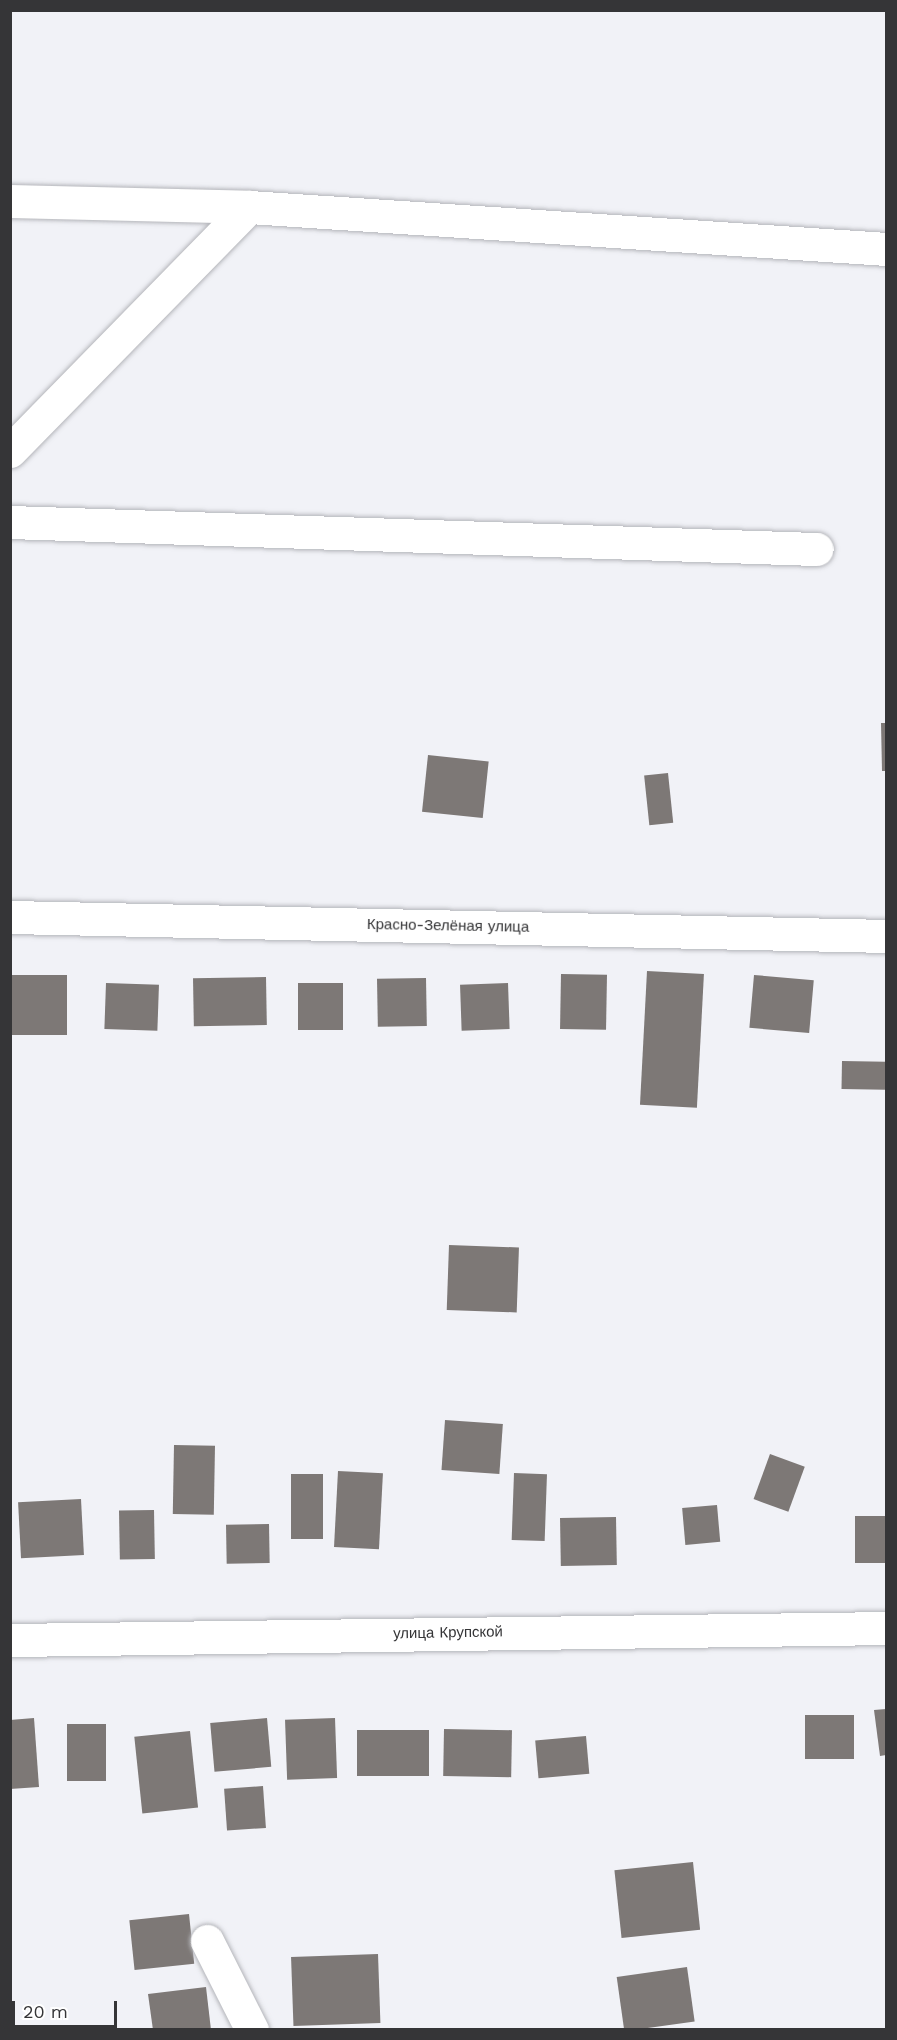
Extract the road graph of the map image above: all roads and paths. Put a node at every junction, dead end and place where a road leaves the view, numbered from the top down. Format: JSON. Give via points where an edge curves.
{"nodes":[{"id":1,"x":10,"y":201,"type":"edge"},
{"id":2,"x":249,"y":207,"type":"junction"},
{"id":3,"x":886,"y":249,"type":"edge"},
{"id":4,"x":10,"y":451,"type":"edge"},
{"id":5,"x":10,"y":522,"type":"edge"},
{"id":6,"x":817,"y":549,"type":"dead end"},
{"id":7,"x":10,"y":917,"type":"edge"},
{"id":8,"x":886,"y":936,"type":"edge"},
{"id":9,"x":886,"y":1628,"type":"edge"},
{"id":10,"x":10,"y":1640,"type":"edge"},
{"id":11,"x":207,"y":1941,"type":"dead end"},
{"id":12,"x":252,"y":2030,"type":"edge"}],
"edges":[{"from":1,"to":2,"type":"street"},
{"from":2,"to":3,"type":"street"},
{"from":2,"to":4,"type":"street"},
{"from":5,"to":6,"type":"street"},
{"from":7,"to":8,"type":"street","name":"Красно-Зелёная улица"},
{"from":9,"to":10,"type":"street","name":"улица Крупской"},
{"from":11,"to":12,"type":"street"}]}
